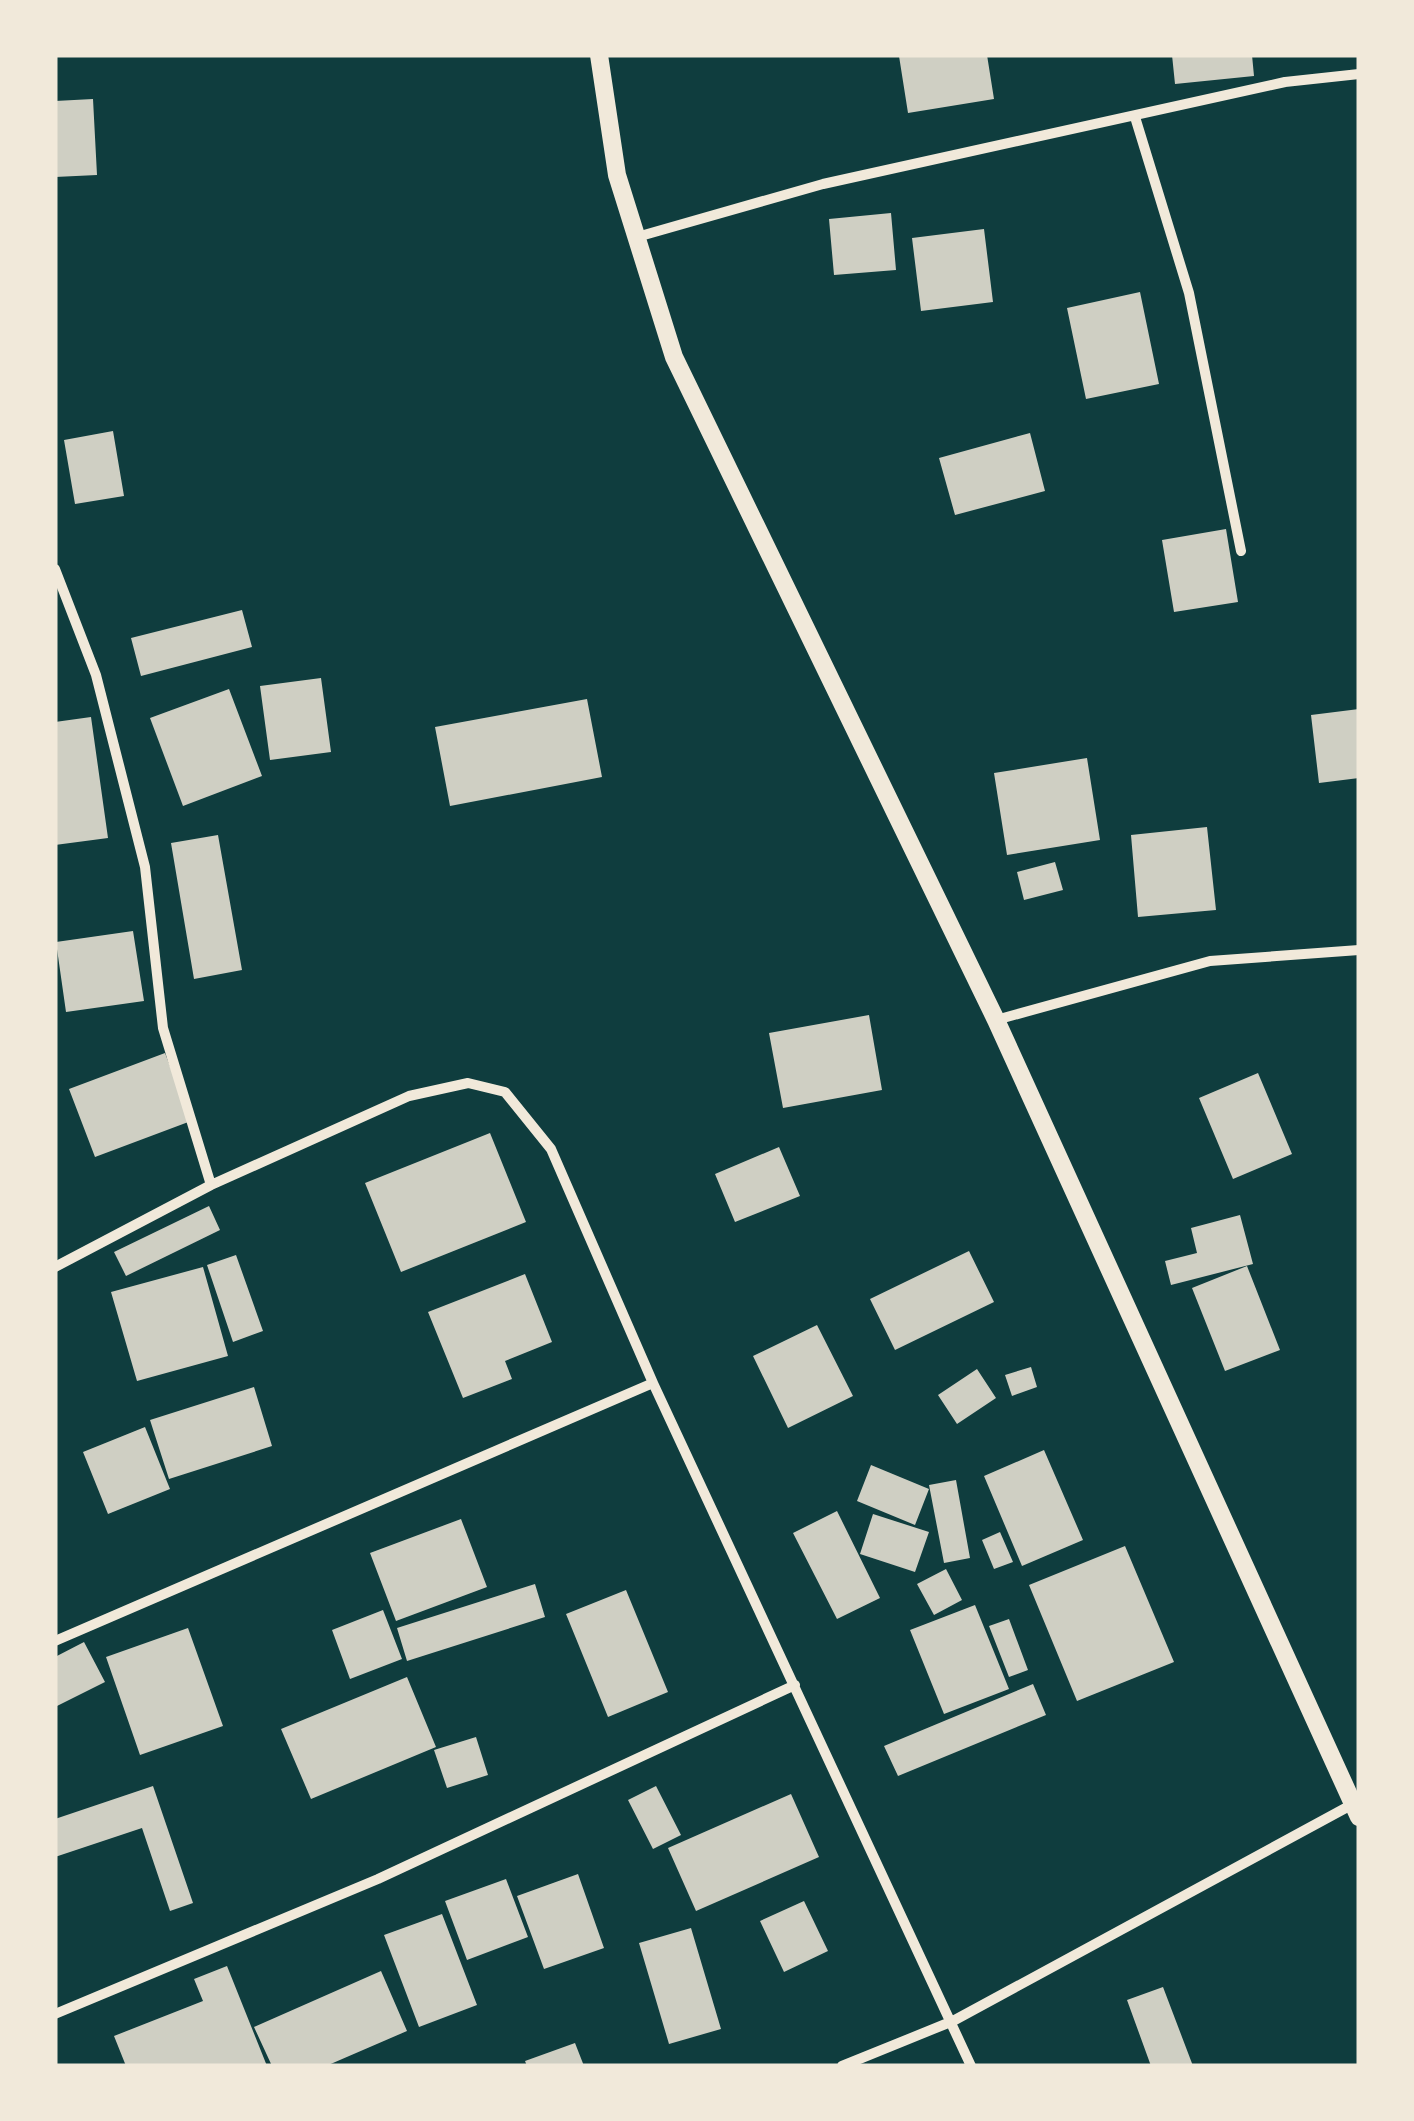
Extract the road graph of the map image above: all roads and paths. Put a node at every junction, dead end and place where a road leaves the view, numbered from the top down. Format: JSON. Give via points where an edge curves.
{"nodes":[{"id":1,"x":599,"y":55,"type":"edge"},
{"id":2,"x":1359,"y":74,"type":"edge"},
{"id":3,"x":1135,"y":117,"type":"junction"},
{"id":4,"x":637,"y":237,"type":"junction"},
{"id":5,"x":1242,"y":551,"type":"dead end"},
{"id":6,"x":55,"y":570,"type":"edge"},
{"id":7,"x":1359,"y":950,"type":"edge"},
{"id":8,"x":996,"y":1020,"type":"junction"},
{"id":9,"x":210,"y":1185,"type":"junction"},
{"id":10,"x":55,"y":1267,"type":"edge"},
{"id":11,"x":654,"y":1384,"type":"junction"},
{"id":12,"x":55,"y":1641,"type":"edge"},
{"id":13,"x":795,"y":1686,"type":"junction"},
{"id":14,"x":1356,"y":1811,"type":"edge"},
{"id":15,"x":55,"y":2014,"type":"edge"},
{"id":16,"x":952,"y":2021,"type":"junction"},
{"id":17,"x":842,"y":2066,"type":"edge"},
{"id":18,"x":971,"y":2066,"type":"edge"}],
"edges":[{"from":1,"to":4,"type":"street","via":[[617,176]]},
{"from":2,"to":3,"type":"street","via":[[1285,82]]},
{"from":3,"to":4,"type":"street","via":[[823,184]]},
{"from":3,"to":5,"type":"street","via":[[1189,294]]},
{"from":4,"to":8,"type":"street","via":[[674,357]]},
{"from":6,"to":9,"type":"street","via":[[96,675],[146,867],[163,1028]]},
{"from":7,"to":8,"type":"street","via":[[1210,961]]},
{"from":8,"to":14,"type":"street"},
{"from":9,"to":10,"type":"street"},
{"from":9,"to":11,"type":"street","via":[[409,1096],[468,1083],[504,1092],[551,1149]]},
{"from":11,"to":12,"type":"street"},
{"from":11,"to":13,"type":"street"},
{"from":13,"to":15,"type":"street","via":[[378,1879]]},
{"from":13,"to":16,"type":"street"},
{"from":14,"to":16,"type":"street"},
{"from":16,"to":17,"type":"street"},
{"from":16,"to":18,"type":"street"}]}
